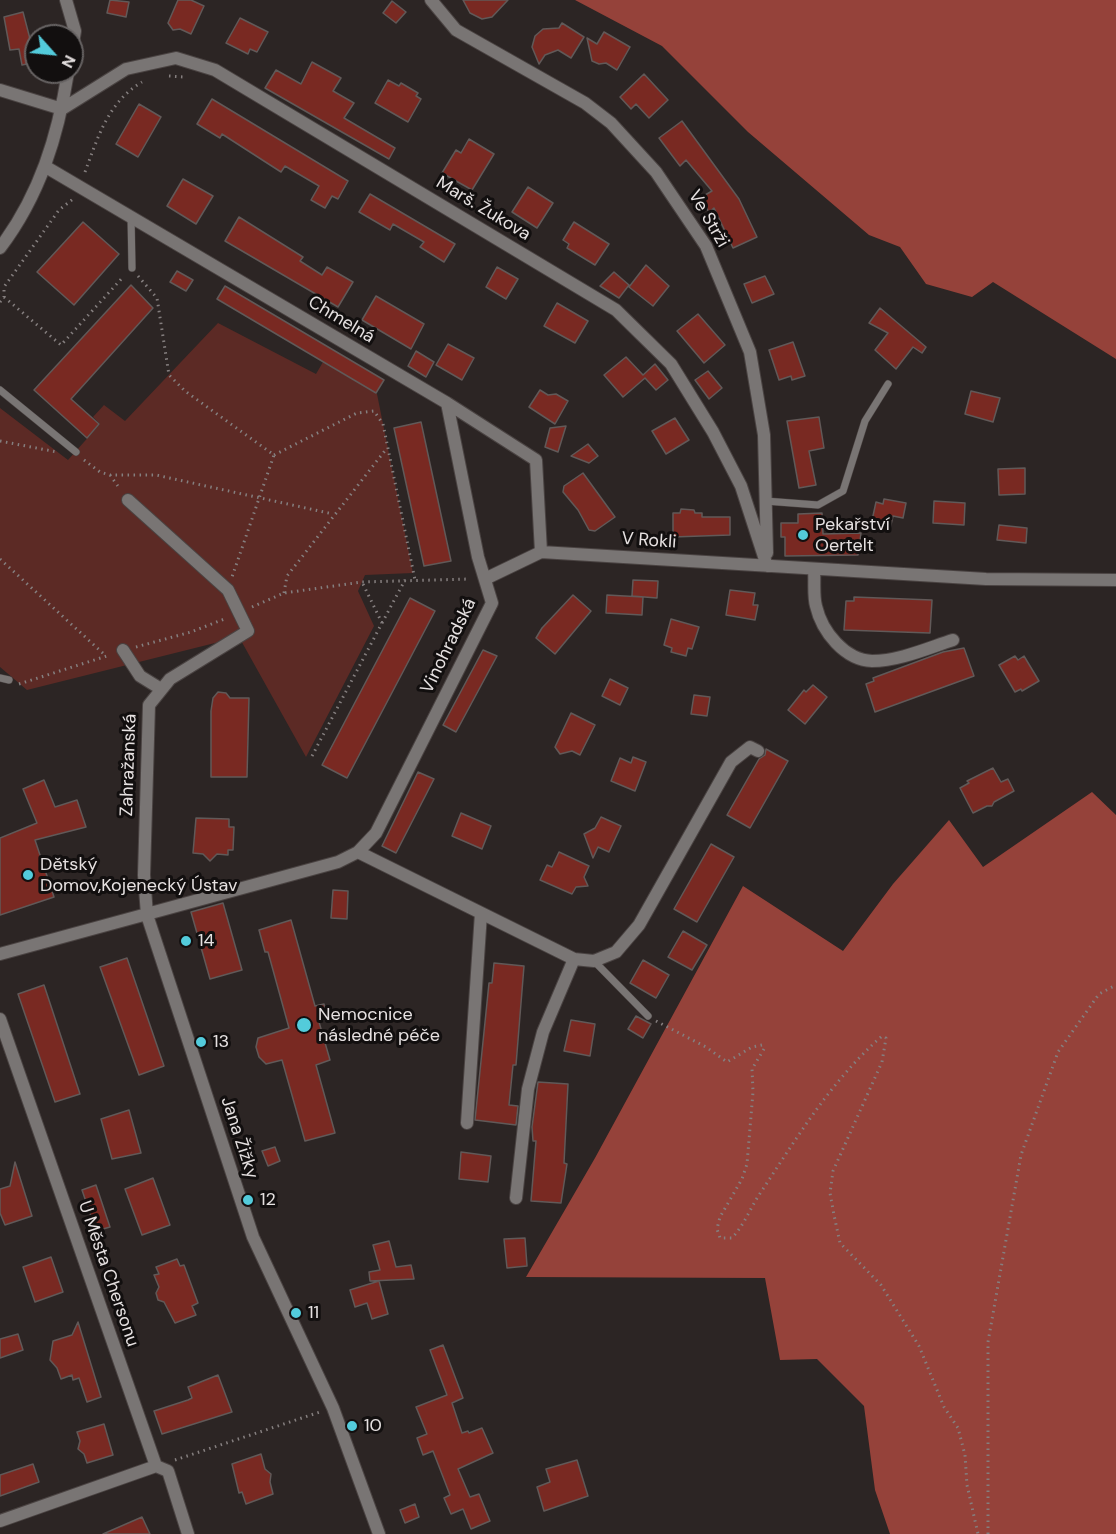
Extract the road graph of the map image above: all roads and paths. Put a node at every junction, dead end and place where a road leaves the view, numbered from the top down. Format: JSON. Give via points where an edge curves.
{"nodes":[{"id":1,"x":66,"y":0,"type":"edge"},
{"id":2,"x":431,"y":0,"type":"edge"},
{"id":3,"x":73,"y":24,"type":"edge"},
{"id":4,"x":167,"y":76,"type":"dead end"},
{"id":5,"x":184,"y":77,"type":"dead end"},
{"id":6,"x":151,"y":80,"type":"dead end"},
{"id":7,"x":66,"y":84,"type":"edge"},
{"id":8,"x":0,"y":90,"type":"edge"},
{"id":9,"x":62,"y":109,"type":"junction"},
{"id":10,"x":46,"y":167,"type":"junction"},
{"id":11,"x":81,"y":182,"type":"dead end"},
{"id":12,"x":76,"y":196,"type":"dead end"},
{"id":13,"x":131,"y":216,"type":"junction"},
{"id":14,"x":0,"y":248,"type":"edge"},
{"id":15,"x":132,"y":268,"type":"junction"},
{"id":16,"x":4,"y":297,"type":"junction"},
{"id":17,"x":0,"y":302,"type":"edge"},
{"id":18,"x":888,"y":384,"type":"dead end"},
{"id":19,"x":0,"y":390,"type":"edge"},
{"id":20,"x":447,"y":404,"type":"junction"},
{"id":21,"x":0,"y":441,"type":"edge"},
{"id":22,"x":387,"y":448,"type":"junction"},
{"id":23,"x":58,"y":452,"type":"dead end"},
{"id":24,"x":76,"y":452,"type":"joint"},
{"id":25,"x":274,"y":455,"type":"junction"},
{"id":26,"x":260,"y":498,"type":"junction"},
{"id":27,"x":128,"y":500,"type":"dead end"},
{"id":28,"x":765,"y":501,"type":"junction"},
{"id":29,"x":333,"y":514,"type":"junction"},
{"id":30,"x":541,"y":552,"type":"junction"},
{"id":31,"x":0,"y":559,"type":"edge"},
{"id":32,"x":767,"y":566,"type":"junction"},
{"id":33,"x":814,"y":569,"type":"junction"},
{"id":34,"x":487,"y":578,"type":"junction"},
{"id":35,"x":405,"y":580,"type":"junction"},
{"id":36,"x":415,"y":580,"type":"junction"},
{"id":37,"x":1116,"y":580,"type":"edge"},
{"id":38,"x":362,"y":582,"type":"junction"},
{"id":39,"x":228,"y":590,"type":"junction"},
{"id":40,"x":284,"y":593,"type":"junction"},
{"id":41,"x":241,"y":613,"type":"junction"},
{"id":42,"x":382,"y":623,"type":"junction"},
{"id":43,"x":953,"y":640,"type":"dead end"},
{"id":44,"x":123,"y":650,"type":"dead end"},
{"id":45,"x":106,"y":656,"type":"dead end"},
{"id":46,"x":0,"y":678,"type":"edge"},
{"id":47,"x":9,"y":680,"type":"dead end"},
{"id":48,"x":161,"y":688,"type":"junction"},
{"id":49,"x":758,"y":751,"type":"dead end"},
{"id":50,"x":312,"y":756,"type":"dead end"},
{"id":51,"x":358,"y":852,"type":"junction"},
{"id":52,"x":481,"y":913,"type":"junction"},
{"id":53,"x":147,"y":915,"type":"junction"},
{"id":54,"x":0,"y":954,"type":"edge"},
{"id":55,"x":574,"y":959,"type":"junction"},
{"id":56,"x":594,"y":961,"type":"junction"},
{"id":57,"x":1116,"y":985,"type":"edge"},
{"id":58,"x":648,"y":1016,"type":"joint"},
{"id":59,"x":0,"y":1019,"type":"edge"},
{"id":60,"x":467,"y":1124,"type":"dead end"},
{"id":61,"x":516,"y":1198,"type":"dead end"},
{"id":62,"x":333,"y":1408,"type":"junction"},
{"id":63,"x":156,"y":1466,"type":"junction"},
{"id":64,"x":0,"y":1521,"type":"edge"},
{"id":65,"x":188,"y":1534,"type":"edge"},
{"id":66,"x":379,"y":1534,"type":"edge"},
{"id":67,"x":978,"y":1534,"type":"edge"},
{"id":68,"x":988,"y":1534,"type":"edge"}],
"edges":[{"from":1,"to":3,"type":"street"},
{"from":2,"to":28,"type":"street","name":"Ve Strži","via":[[456,30],[585,103],[611,123],[656,171],[684,210],[706,246],[750,352],[764,435]]},
{"from":4,"to":5,"type":"path"},
{"from":6,"to":11,"type":"path","via":[[124,92],[101,128]]},
{"from":7,"to":9,"type":"street"},
{"from":8,"to":9,"type":"street"},
{"from":9,"to":10,"type":"street"},
{"from":9,"to":32,"type":"street","name":"Marš. Žukova","via":[[126,69],[176,58],[215,70],[616,310],[671,364],[713,432],[741,486]]},
{"from":10,"to":13,"type":"street","name":"Chmelná"},
{"from":10,"to":14,"type":"street"},
{"from":12,"to":16,"type":"path","via":[[59,210],[3,287]]},
{"from":13,"to":15,"type":"lane"},
{"from":13,"to":20,"type":"street","name":"Chmelná"},
{"from":15,"to":16,"type":"path","via":[[61,345]]},
{"from":15,"to":25,"type":"path","via":[[157,298],[169,375],[185,391]]},
{"from":16,"to":17,"type":"path"},
{"from":18,"to":28,"type":"lane","via":[[866,421],[843,491],[818,505]]},
{"from":19,"to":24,"type":"lane"},
{"from":20,"to":30,"type":"street","name":"Chmelná","via":[[536,460]]},
{"from":20,"to":34,"type":"street","name":"Vinohradská","via":[[478,557]]},
{"from":21,"to":23,"type":"path"},
{"from":22,"to":25,"type":"path","via":[[382,424],[374,411],[357,413]]},
{"from":22,"to":29,"type":"path"},
{"from":22,"to":36,"type":"path"},
{"from":24,"to":26,"type":"path","via":[[91,466],[110,475],[156,476]]},
{"from":25,"to":26,"type":"path"},
{"from":26,"to":29,"type":"path"},
{"from":26,"to":39,"type":"path"},
{"from":27,"to":39,"type":"street"},
{"from":28,"to":32,"type":"street","name":"Ve Strži"},
{"from":29,"to":40,"type":"path","via":[[287,576]]},
{"from":30,"to":32,"type":"street","name":"V Rokli"},
{"from":30,"to":34,"type":"street","name":"V Rokli"},
{"from":31,"to":45,"type":"path"},
{"from":32,"to":33,"type":"street","name":"V Rokli"},
{"from":33,"to":37,"type":"street","name":"V Rokli","via":[[986,579]]},
{"from":33,"to":43,"type":"street","via":[[816,606],[830,635],[848,654],[872,661],[895,658]]},
{"from":34,"to":36,"type":"path"},
{"from":34,"to":51,"type":"street","name":"Vinohradská","via":[[492,603],[376,833]]},
{"from":35,"to":36,"type":"path"},
{"from":35,"to":38,"type":"path"},
{"from":35,"to":42,"type":"path"},
{"from":38,"to":40,"type":"path"},
{"from":38,"to":42,"type":"path"},
{"from":39,"to":41,"type":"street"},
{"from":40,"to":41,"type":"path"},
{"from":41,"to":48,"type":"street","name":"Zahražanská","via":[[248,631]]},
{"from":42,"to":50,"type":"path"},
{"from":44,"to":48,"type":"street","via":[[140,676]]},
{"from":46,"to":47,"type":"lane"},
{"from":48,"to":53,"type":"street","name":"Zahražanská","via":[[149,705],[144,874]]},
{"from":49,"to":56,"type":"street","via":[[750,747],[731,762],[639,925],[616,952]]},
{"from":51,"to":52,"type":"street"},
{"from":51,"to":53,"type":"street","name":"Vinohradská","via":[[339,862]]},
{"from":52,"to":55,"type":"street"},
{"from":52,"to":60,"type":"street"},
{"from":53,"to":54,"type":"street","name":"Vinohradská"},
{"from":53,"to":62,"type":"street","name":"Jana Žižky","via":[[253,1237]]},
{"from":55,"to":56,"type":"street"},
{"from":55,"to":61,"type":"street","via":[[543,1032],[528,1089]]},
{"from":56,"to":58,"type":"lane"},
{"from":57,"to":68,"type":"path","via":[[1099,994],[1058,1052],[1021,1155],[987,1342]]},
{"from":58,"to":67,"type":"path","via":[[727,1062],[752,1047],[762,1045],[764,1049],[752,1069],[747,1164],[720,1217],[720,1238],[732,1238],[744,1224],[816,1106],[847,1068],[882,1036],[886,1038],[882,1062],[833,1171],[830,1193],[834,1215],[840,1243],[881,1285],[919,1346],[944,1407],[958,1428]]},
{"from":59,"to":63,"type":"street","name":"U Města Chersonu"},
{"from":62,"to":63,"type":"path"},
{"from":62,"to":66,"type":"street","name":"Jana Žižky"},
{"from":63,"to":64,"type":"street"},
{"from":63,"to":65,"type":"street","name":"U Města Chersonu","via":[[168,1471]]}]}
